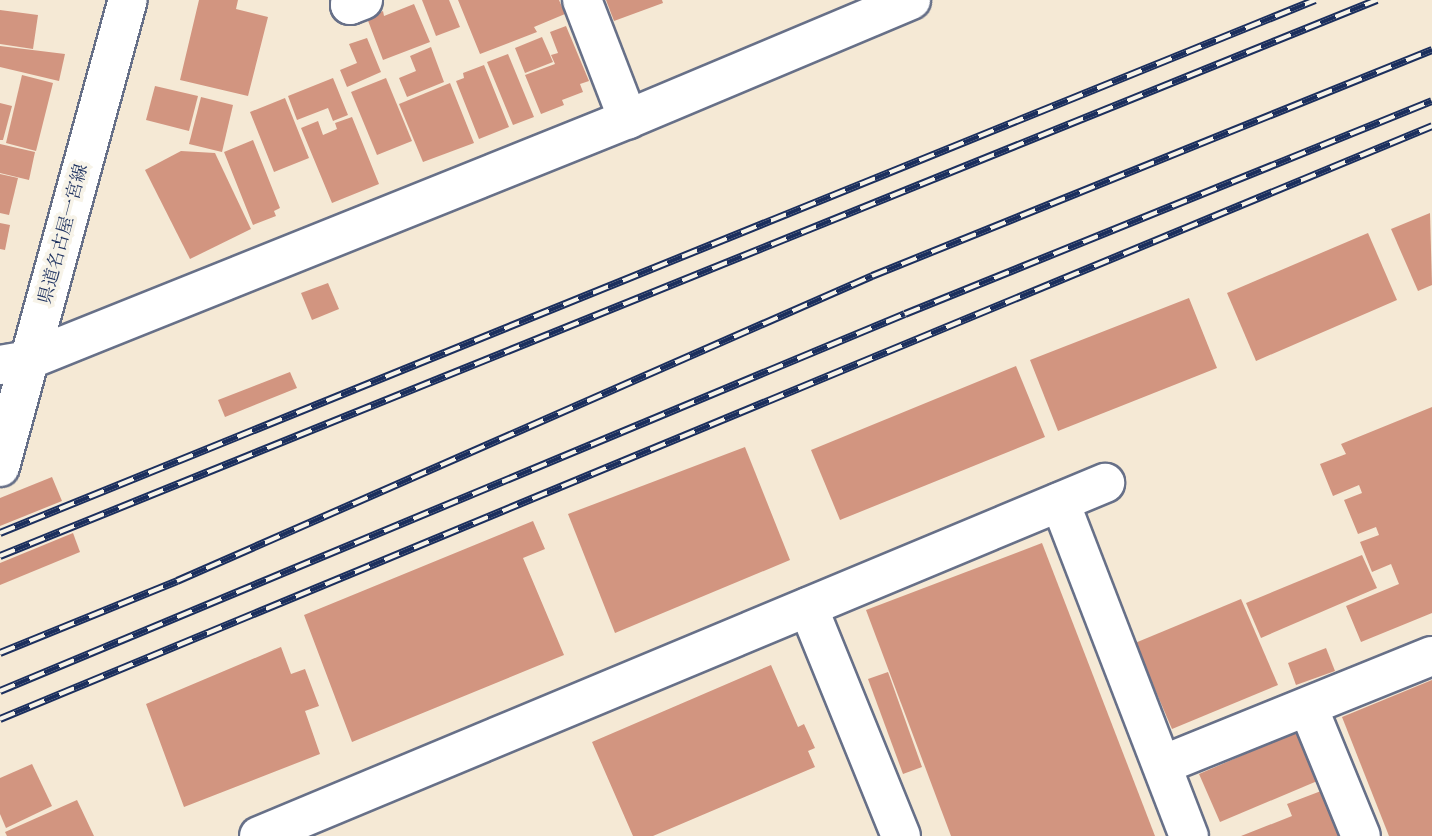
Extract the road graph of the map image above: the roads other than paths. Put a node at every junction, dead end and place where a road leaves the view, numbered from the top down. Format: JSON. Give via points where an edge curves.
{"nodes":[{"id":1,"x":128,"y":0,"type":"edge"},
{"id":2,"x":351,"y":0,"type":"edge"},
{"id":3,"x":363,"y":0,"type":"edge"},
{"id":4,"x":582,"y":0,"type":"edge"},
{"id":5,"x":911,"y":0,"type":"edge"},
{"id":6,"x":628,"y":119,"type":"junction"},
{"id":7,"x":14,"y":362,"type":"edge"},
{"id":8,"x":0,"y":467,"type":"edge"},
{"id":9,"x":1105,"y":482,"type":"dead end"},
{"id":10,"x":1060,"y":502,"type":"junction"},
{"id":11,"x":808,"y":607,"type":"junction"},
{"id":12,"x":1432,"y":656,"type":"edge"},
{"id":13,"x":1308,"y":707,"type":"junction"},
{"id":14,"x":1162,"y":765,"type":"junction"},
{"id":15,"x":259,"y":836,"type":"edge"},
{"id":16,"x":901,"y":836,"type":"edge"},
{"id":17,"x":1189,"y":836,"type":"edge"},
{"id":18,"x":1362,"y":836,"type":"edge"}],
"edges":[{"from":1,"to":7,"type":"street","name":"県道名古屋一宮線"},
{"from":2,"to":3,"type":"street","via":[[350,5]]},
{"from":4,"to":6,"type":"street"},
{"from":5,"to":6,"type":"street"},
{"from":6,"to":7,"type":"street"},
{"from":7,"to":8,"type":"street","name":"県道名古屋一宮線"},
{"from":9,"to":10,"type":"street"},
{"from":10,"to":11,"type":"street"},
{"from":10,"to":14,"type":"street"},
{"from":11,"to":15,"type":"street"},
{"from":11,"to":16,"type":"street"},
{"from":12,"to":13,"type":"street"},
{"from":13,"to":14,"type":"street"},
{"from":13,"to":18,"type":"street"},
{"from":14,"to":17,"type":"street"}]}
